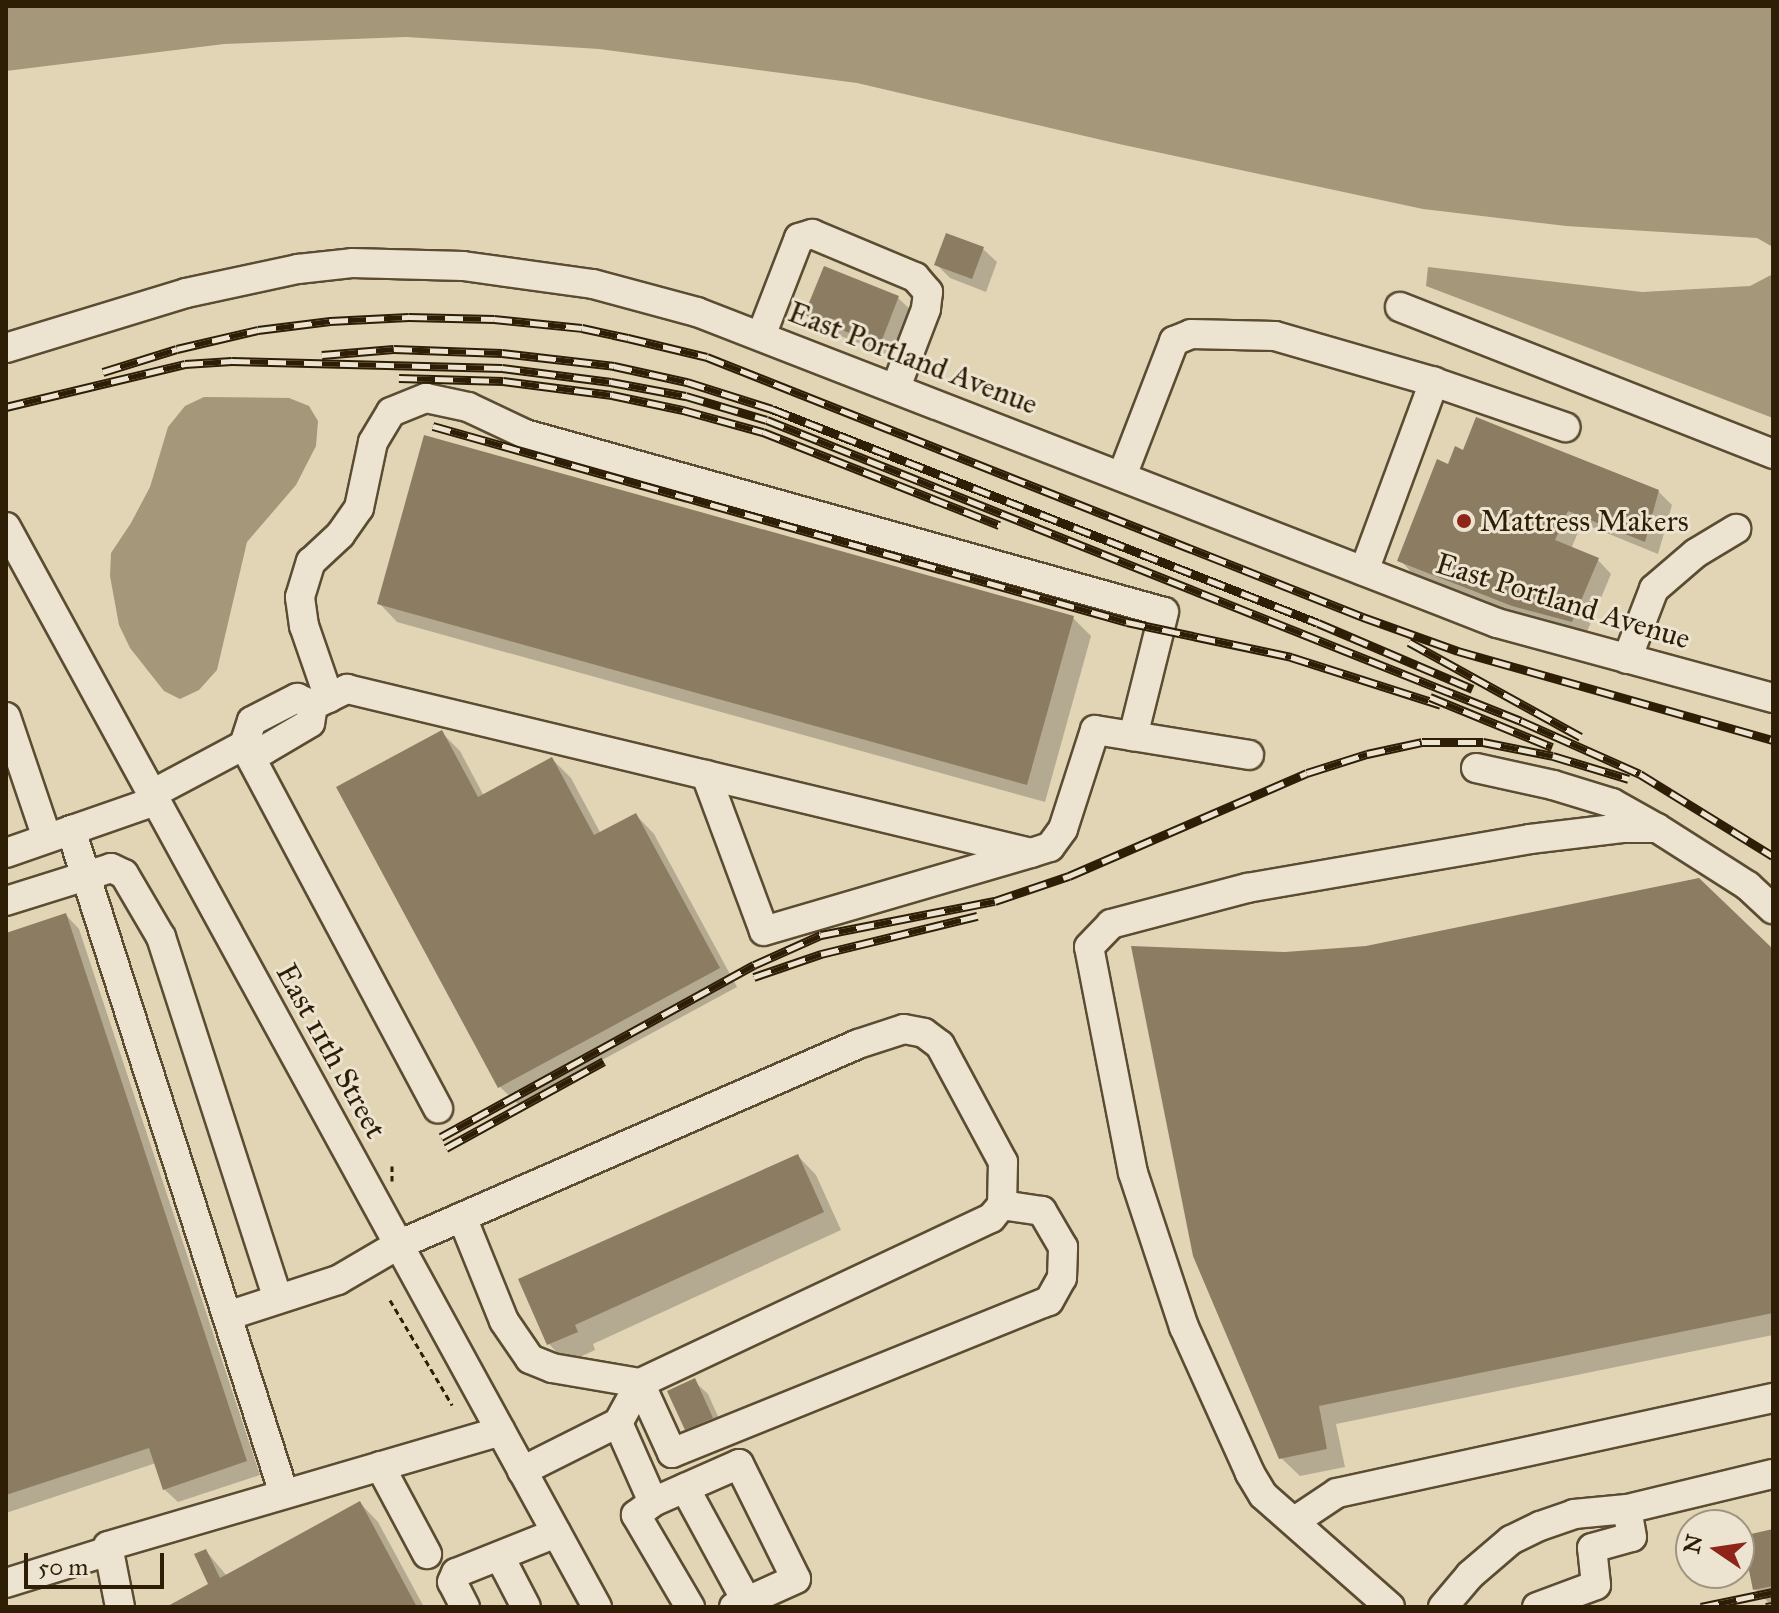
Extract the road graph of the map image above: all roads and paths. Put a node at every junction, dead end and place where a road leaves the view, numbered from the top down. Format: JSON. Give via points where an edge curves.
{"nodes":[{"id":1,"x":1400,"y":307,"type":"dead end"},
{"id":2,"x":761,"y":336,"type":"junction"},
{"id":3,"x":6,"y":348,"type":"edge"},
{"id":4,"x":1434,"y":382,"type":"junction"},
{"id":5,"x":896,"y":387,"type":"junction"},
{"id":6,"x":1565,"y":427,"type":"dead end"},
{"id":7,"x":1773,"y":454,"type":"edge"},
{"id":8,"x":1122,"y":476,"type":"junction"},
{"id":9,"x":6,"y":527,"type":"edge"},
{"id":10,"x":1736,"y":529,"type":"dead end"},
{"id":11,"x":1364,"y":571,"type":"junction"},
{"id":12,"x":1627,"y":659,"type":"junction"},
{"id":13,"x":1773,"y":698,"type":"edge"},
{"id":14,"x":321,"y":702,"type":"junction"},
{"id":15,"x":6,"y":717,"type":"edge"},
{"id":16,"x":1133,"y":736,"type":"junction"},
{"id":17,"x":244,"y":745,"type":"junction"},
{"id":18,"x":1249,"y":755,"type":"dead end"},
{"id":19,"x":1476,"y":768,"type":"dead end"},
{"id":20,"x":706,"y":775,"type":"junction"},
{"id":21,"x":17,"y":785,"type":"edge"},
{"id":22,"x":154,"y":798,"type":"junction"},
{"id":23,"x":1657,"y":828,"type":"junction"},
{"id":24,"x":59,"y":834,"type":"junction"},
{"id":25,"x":6,"y":853,"type":"edge"},
{"id":26,"x":1031,"y":853,"type":"junction"},
{"id":27,"x":86,"y":875,"type":"junction"},
{"id":28,"x":6,"y":901,"type":"edge"},
{"id":29,"x":1773,"y":909,"type":"edge"},
{"id":30,"x":438,"y":1109,"type":"dead end"},
{"id":31,"x":392,"y":1166,"type":"dead end"},
{"id":32,"x":395,"y":1188,"type":"dead end"},
{"id":33,"x":1002,"y":1205,"type":"junction"},
{"id":34,"x":462,"y":1217,"type":"junction"},
{"id":35,"x":398,"y":1245,"type":"junction"},
{"id":36,"x":278,"y":1299,"type":"junction"},
{"id":37,"x":390,"y":1300,"type":"dead end"},
{"id":38,"x":227,"y":1316,"type":"junction"},
{"id":39,"x":640,"y":1383,"type":"junction"},
{"id":40,"x":1773,"y":1398,"type":"edge"},
{"id":41,"x":452,"y":1405,"type":"dead end"},
{"id":42,"x":618,"y":1423,"type":"junction"},
{"id":43,"x":501,"y":1431,"type":"junction"},
{"id":44,"x":380,"y":1466,"type":"junction"},
{"id":45,"x":522,"y":1471,"type":"junction"},
{"id":46,"x":1773,"y":1474,"type":"edge"},
{"id":47,"x":685,"y":1488,"type":"junction"},
{"id":48,"x":284,"y":1494,"type":"junction"},
{"id":49,"x":653,"y":1502,"type":"junction"},
{"id":50,"x":1627,"y":1509,"type":"junction"},
{"id":51,"x":1295,"y":1521,"type":"junction"},
{"id":52,"x":556,"y":1533,"type":"junction"},
{"id":53,"x":109,"y":1551,"type":"junction"},
{"id":54,"x":427,"y":1554,"type":"dead end"},
{"id":55,"x":500,"y":1557,"type":"junction"},
{"id":56,"x":6,"y":1583,"type":"edge"},
{"id":57,"x":740,"y":1604,"type":"edge"},
{"id":58,"x":120,"y":1607,"type":"edge"},
{"id":59,"x":465,"y":1607,"type":"edge"},
{"id":60,"x":526,"y":1607,"type":"edge"},
{"id":61,"x":597,"y":1607,"type":"edge"},
{"id":62,"x":690,"y":1607,"type":"edge"},
{"id":63,"x":1390,"y":1607,"type":"edge"},
{"id":64,"x":1443,"y":1607,"type":"edge"},
{"id":65,"x":1537,"y":1607,"type":"edge"}],
"edges":[{"from":1,"to":7,"type":"street"},
{"from":2,"to":3,"type":"street","name":"East Portland Avenue","via":[[697,312],[593,284],[463,266],[352,263],[186,293]]},
{"from":2,"to":5,"type":"street","name":"East Portland Avenue"},
{"from":2,"to":5,"type":"street","via":[[799,238],[812,234],[915,277],[928,292]]},
{"from":4,"to":6,"type":"street"},
{"from":4,"to":8,"type":"street","via":[[1275,336],[1191,334],[1174,341]]},
{"from":4,"to":11,"type":"street"},
{"from":5,"to":8,"type":"street","name":"East Portland Avenue"},
{"from":8,"to":11,"type":"street","name":"East Portland Avenue"},
{"from":9,"to":22,"type":"street","name":"East 11th Street"},
{"from":10,"to":12,"type":"street","via":[[1654,589]]},
{"from":11,"to":12,"type":"street","name":"East Portland Avenue","via":[[1497,623]]},
{"from":12,"to":13,"type":"street","name":"East Portland Avenue"},
{"from":14,"to":16,"type":"street","via":[[300,597],[311,562],[359,508],[373,442],[391,412],[426,398],[468,407],[525,434],[1164,612]]},
{"from":14,"to":17,"type":"street","via":[[310,723],[264,750]]},
{"from":14,"to":20,"type":"street","via":[[347,689]]},
{"from":15,"to":21,"type":"street"},
{"from":16,"to":18,"type":"street"},
{"from":16,"to":26,"type":"street","via":[[1095,730],[1063,829],[1050,847]]},
{"from":17,"to":22,"type":"street"},
{"from":17,"to":30,"type":"street"},
{"from":19,"to":23,"type":"street","via":[[1612,803]]},
{"from":20,"to":26,"type":"street"},
{"from":20,"to":26,"type":"street","via":[[764,931]]},
{"from":21,"to":24,"type":"street"},
{"from":22,"to":24,"type":"street"},
{"from":22,"to":35,"type":"street","name":"East 11th Street"},
{"from":23,"to":29,"type":"street","via":[[1748,886]]},
{"from":23,"to":51,"type":"street","via":[[1530,839],[1247,888],[1111,924],[1089,947],[1133,1173],[1184,1327],[1250,1473],[1263,1495]]},
{"from":24,"to":25,"type":"street"},
{"from":24,"to":27,"type":"street"},
{"from":27,"to":28,"type":"street"},
{"from":27,"to":36,"type":"street","via":[[111,868],[124,874],[161,937]]},
{"from":27,"to":38,"type":"street"},
{"from":31,"to":32,"type":"path"},
{"from":33,"to":34,"type":"street","via":[[1003,1162],[940,1045],[924,1033],[904,1029],[758,1085]]},
{"from":33,"to":39,"type":"street","via":[[991,1218]]},
{"from":33,"to":39,"type":"street","via":[[1042,1211],[1063,1247],[1062,1278],[1049,1301],[672,1453]]},
{"from":34,"to":35,"type":"street"},
{"from":34,"to":39,"type":"street","via":[[504,1321],[530,1359],[552,1368]]},
{"from":35,"to":36,"type":"street","via":[[338,1280]]},
{"from":35,"to":43,"type":"street","name":"East 11th Street"},
{"from":36,"to":38,"type":"street"},
{"from":37,"to":41,"type":"path"},
{"from":38,"to":48,"type":"street"},
{"from":39,"to":42,"type":"street"},
{"from":40,"to":51,"type":"street","via":[[1337,1493]]},
{"from":42,"to":45,"type":"street"},
{"from":42,"to":49,"type":"street"},
{"from":43,"to":44,"type":"street"},
{"from":43,"to":45,"type":"street","name":"East 11th Street"},
{"from":44,"to":48,"type":"street"},
{"from":44,"to":54,"type":"street"},
{"from":45,"to":52,"type":"street","name":"East 11th Street"},
{"from":46,"to":50,"type":"street"},
{"from":47,"to":49,"type":"street"},
{"from":47,"to":57,"type":"street"},
{"from":47,"to":57,"type":"street","via":[[739,1464],[796,1579]]},
{"from":48,"to":53,"type":"street","via":[[108,1546]]},
{"from":49,"to":62,"type":"street","via":[[636,1515]]},
{"from":50,"to":64,"type":"street","via":[[1574,1514],[1511,1540]]},
{"from":50,"to":65,"type":"street","via":[[1632,1537],[1592,1548],[1596,1585]]},
{"from":51,"to":63,"type":"street"},
{"from":52,"to":55,"type":"street"},
{"from":52,"to":61,"type":"street","name":"East 11th Street"},
{"from":53,"to":56,"type":"street"},
{"from":53,"to":58,"type":"street"},
{"from":55,"to":59,"type":"street","via":[[456,1573],[452,1582]]},
{"from":55,"to":60,"type":"street"}]}
